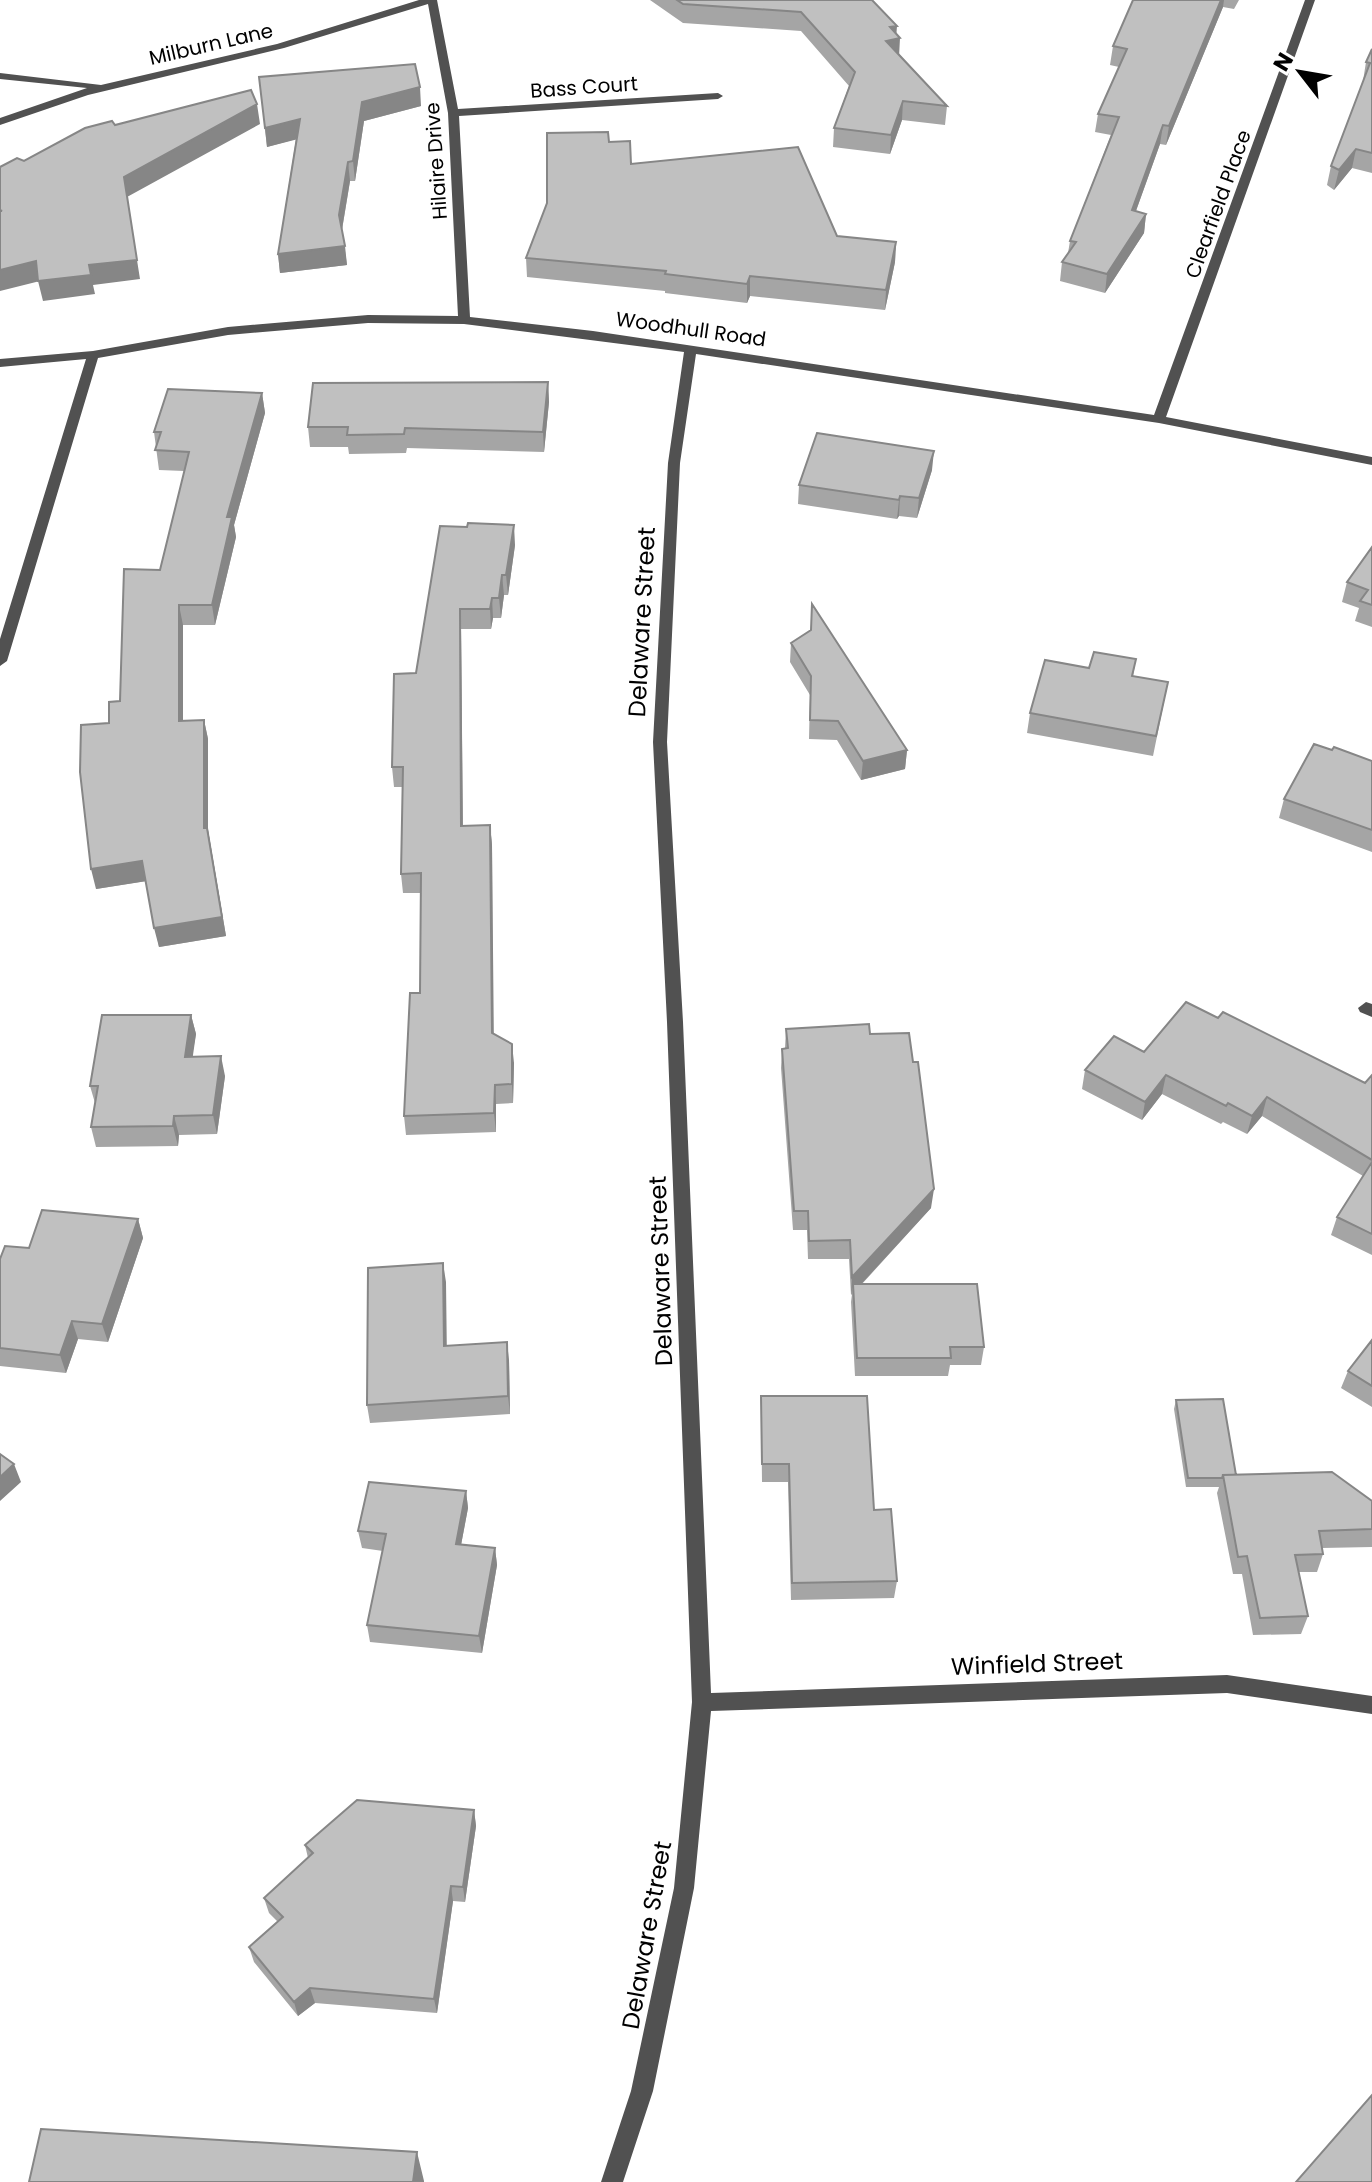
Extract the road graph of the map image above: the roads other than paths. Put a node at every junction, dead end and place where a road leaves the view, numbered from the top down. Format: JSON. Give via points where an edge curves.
{"nodes":[{"id":1,"x":431,"y":0,"type":"edge"},
{"id":2,"x":1310,"y":0,"type":"edge"},
{"id":3,"x":0,"y":76,"type":"edge"},
{"id":4,"x":105,"y":87,"type":"junction"},
{"id":5,"x":718,"y":96,"type":"dead end"},
{"id":6,"x":453,"y":113,"type":"junction"},
{"id":7,"x":0,"y":122,"type":"edge"},
{"id":8,"x":464,"y":320,"type":"junction"},
{"id":9,"x":690,"y":350,"type":"junction"},
{"id":10,"x":93,"y":355,"type":"junction"},
{"id":11,"x":0,"y":363,"type":"edge"},
{"id":12,"x":1159,"y":419,"type":"junction"},
{"id":13,"x":1372,"y":461,"type":"edge"},
{"id":14,"x":0,"y":661,"type":"edge"},
{"id":15,"x":702,"y":1702,"type":"junction"},
{"id":16,"x":1372,"y":1705,"type":"edge"},
{"id":17,"x":612,"y":2182,"type":"edge"}],
"edges":[{"from":1,"to":4,"type":"street","name":"Milburn Lane","via":[[345,29]]},
{"from":1,"to":6,"type":"street","name":"Hilaire Drive"},
{"from":2,"to":12,"type":"street","name":"Clearfield Place"},
{"from":3,"to":4,"type":"street"},
{"from":4,"to":7,"type":"street","name":"Milburn Lane"},
{"from":5,"to":6,"type":"street","name":"Bass Court"},
{"from":6,"to":8,"type":"street","name":"Hilaire Drive"},
{"from":8,"to":9,"type":"street","name":"Woodhull Road"},
{"from":8,"to":10,"type":"street","name":"Woodhull Road","via":[[368,319],[228,331]]},
{"from":9,"to":12,"type":"street","name":"Woodhull Road"},
{"from":9,"to":15,"type":"street","name":"Delaware Street","via":[[674,463],[660,742]]},
{"from":10,"to":11,"type":"street","name":"Woodhull Road"},
{"from":10,"to":14,"type":"street"},
{"from":12,"to":13,"type":"street","name":"Woodhull Road"},
{"from":15,"to":16,"type":"street","name":"Winfield Street","via":[[1227,1684]]},
{"from":15,"to":17,"type":"street","name":"Delaware Street","via":[[684,1888],[642,2091]]}]}
